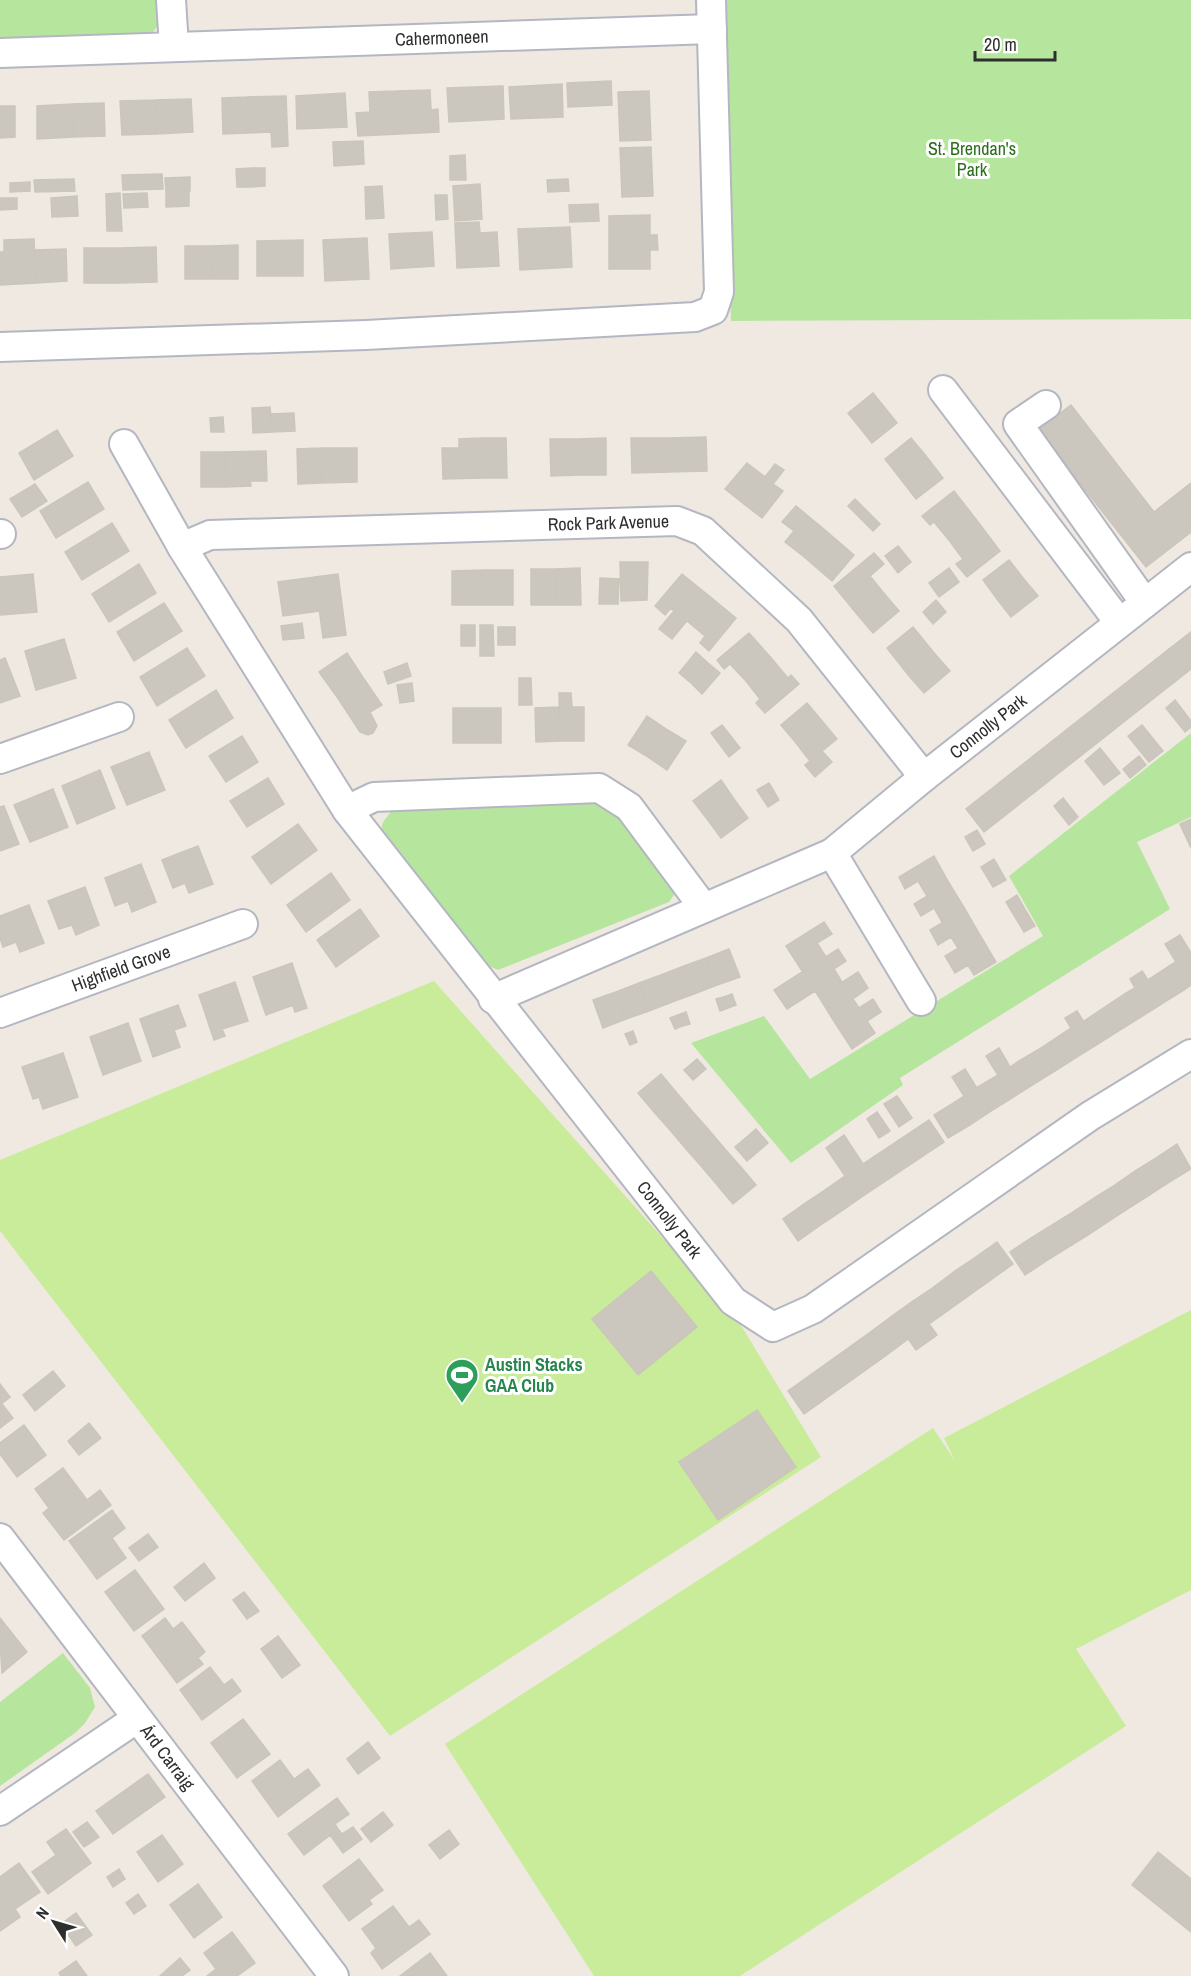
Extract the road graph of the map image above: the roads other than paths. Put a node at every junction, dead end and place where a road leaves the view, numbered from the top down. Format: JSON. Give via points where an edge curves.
{"nodes":[{"id":1,"x":171,"y":0,"type":"edge"},
{"id":2,"x":711,"y":0,"type":"edge"},
{"id":3,"x":712,"y":29,"type":"junction"},
{"id":4,"x":174,"y":47,"type":"junction"},
{"id":5,"x":0,"y":53,"type":"edge"},
{"id":6,"x":0,"y":347,"type":"edge"},
{"id":7,"x":943,"y":390,"type":"dead end"},
{"id":8,"x":1046,"y":405,"type":"dead end"},
{"id":9,"x":124,"y":444,"type":"dead end"},
{"id":10,"x":182,"y":546,"type":"junction"},
{"id":11,"x":1191,"y":567,"type":"edge"},
{"id":12,"x":1145,"y":603,"type":"junction"},
{"id":13,"x":1119,"y":622,"type":"junction"},
{"id":14,"x":119,"y":717,"type":"dead end"},
{"id":15,"x":0,"y":759,"type":"edge"},
{"id":16,"x":924,"y":777,"type":"junction"},
{"id":17,"x":347,"y":810,"type":"junction"},
{"id":18,"x":832,"y":853,"type":"junction"},
{"id":19,"x":704,"y":908,"type":"junction"},
{"id":20,"x":243,"y":924,"type":"dead end"},
{"id":21,"x":493,"y":999,"type":"junction"},
{"id":22,"x":921,"y":1001,"type":"dead end"},
{"id":23,"x":0,"y":1013,"type":"edge"},
{"id":24,"x":1191,"y":1054,"type":"edge"},
{"id":25,"x":0,"y":1538,"type":"edge"},
{"id":26,"x":136,"y":1719,"type":"junction"},
{"id":27,"x":0,"y":1811,"type":"edge"},
{"id":28,"x":334,"y":1976,"type":"edge"}],
"edges":[{"from":1,"to":4,"type":"street"},
{"from":2,"to":3,"type":"street"},
{"from":3,"to":4,"type":"street","name":"Cahermoneen"},
{"from":3,"to":6,"type":"street","via":[[719,292],[713,310],[695,317],[389,334]]},
{"from":4,"to":5,"type":"street","name":"Cahermoneen"},
{"from":7,"to":13,"type":"street"},
{"from":8,"to":12,"type":"street","via":[[1018,424]]},
{"from":9,"to":10,"type":"street"},
{"from":10,"to":16,"type":"street","name":"Rock Park Avenue","via":[[210,535],[677,521],[702,531],[799,621]]},
{"from":10,"to":17,"type":"street"},
{"from":11,"to":12,"type":"street","name":"Connolly Park"},
{"from":12,"to":13,"type":"street","name":"Connolly Park"},
{"from":13,"to":16,"type":"street","name":"Connolly Park"},
{"from":14,"to":15,"type":"street"},
{"from":16,"to":18,"type":"street","name":"Connolly Park"},
{"from":17,"to":19,"type":"street","via":[[374,797],[599,788],[629,807]]},
{"from":17,"to":21,"type":"street"},
{"from":18,"to":19,"type":"street","name":"Connolly Park"},
{"from":18,"to":22,"type":"street"},
{"from":19,"to":21,"type":"street","name":"Connolly Park"},
{"from":20,"to":23,"type":"street","name":"Highfield Grove"},
{"from":21,"to":24,"type":"street","name":"Connolly Park","via":[[733,1301],[773,1327],[813,1309],[1090,1116]]},
{"from":25,"to":26,"type":"street","name":"Árd Carraig"},
{"from":26,"to":27,"type":"street"},
{"from":26,"to":28,"type":"street","name":"Árd Carraig"}]}
